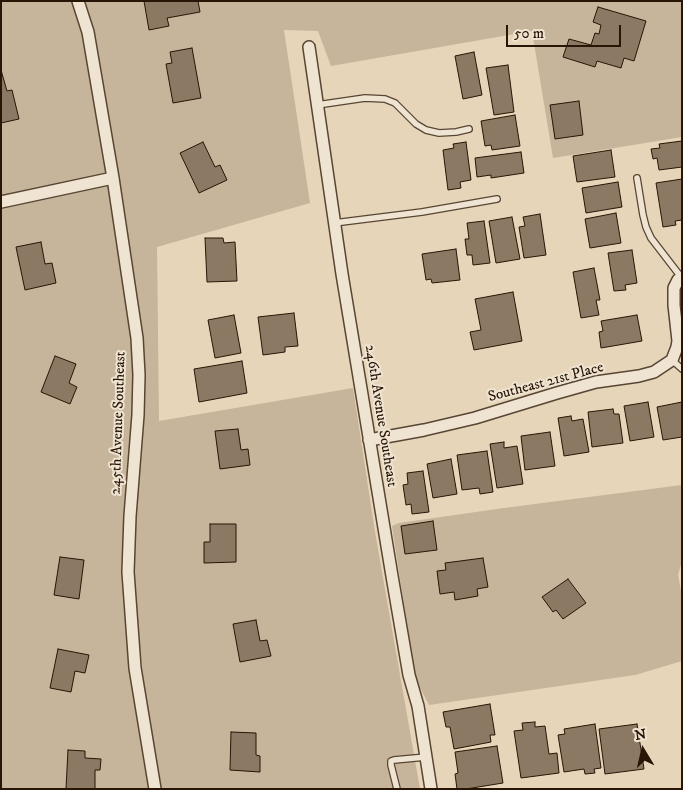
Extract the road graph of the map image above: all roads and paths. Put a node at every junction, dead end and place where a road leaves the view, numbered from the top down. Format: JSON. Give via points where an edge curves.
{"nodes":[{"id":1,"x":78,"y":1,"type":"edge"},
{"id":2,"x":309,"y":47,"type":"dead end"},
{"id":3,"x":317,"y":105,"type":"junction"},
{"id":4,"x":469,"y":129,"type":"dead end"},
{"id":5,"x":112,"y":178,"type":"junction"},
{"id":6,"x":637,"y":178,"type":"dead end"},
{"id":7,"x":497,"y":199,"type":"dead end"},
{"id":8,"x":1,"y":202,"type":"edge"},
{"id":9,"x":334,"y":223,"type":"junction"},
{"id":10,"x":681,"y":277,"type":"edge"},
{"id":11,"x":672,"y":360,"type":"junction"},
{"id":12,"x":682,"y":369,"type":"edge"},
{"id":13,"x":369,"y":440,"type":"junction"},
{"id":14,"x":426,"y":757,"type":"junction"},
{"id":15,"x":155,"y":789,"type":"edge"},
{"id":16,"x":397,"y":789,"type":"edge"},
{"id":17,"x":431,"y":789,"type":"edge"}],
"edges":[{"from":1,"to":5,"type":"street","name":"245th Avenue Southeast","via":[[88,32]]},
{"from":2,"to":3,"type":"street","name":"246th Avenue Southeast"},
{"from":3,"to":4,"type":"lane","via":[[365,98],[385,99],[395,103],[426,130],[439,133]]},
{"from":3,"to":9,"type":"street","name":"246th Avenue Southeast"},
{"from":5,"to":8,"type":"street"},
{"from":5,"to":15,"type":"street","name":"245th Avenue Southeast","via":[[137,338],[138,415],[128,572],[135,668]]},
{"from":6,"to":10,"type":"lane","via":[[646,227]]},
{"from":7,"to":9,"type":"lane"},
{"from":9,"to":13,"type":"street","name":"246th Avenue Southeast"},
{"from":10,"to":11,"type":"street","via":[[674,288],[678,341]]},
{"from":11,"to":12,"type":"lane"},
{"from":11,"to":13,"type":"street","name":"Southeast 21st Place","via":[[654,372],[639,376],[596,382],[475,418]]},
{"from":13,"to":14,"type":"street","name":"246th Avenue Southeast","via":[[407,666],[418,706]]},
{"from":14,"to":16,"type":"lane","via":[[391,761]]},
{"from":14,"to":17,"type":"street","name":"246th Avenue Southeast"}]}
